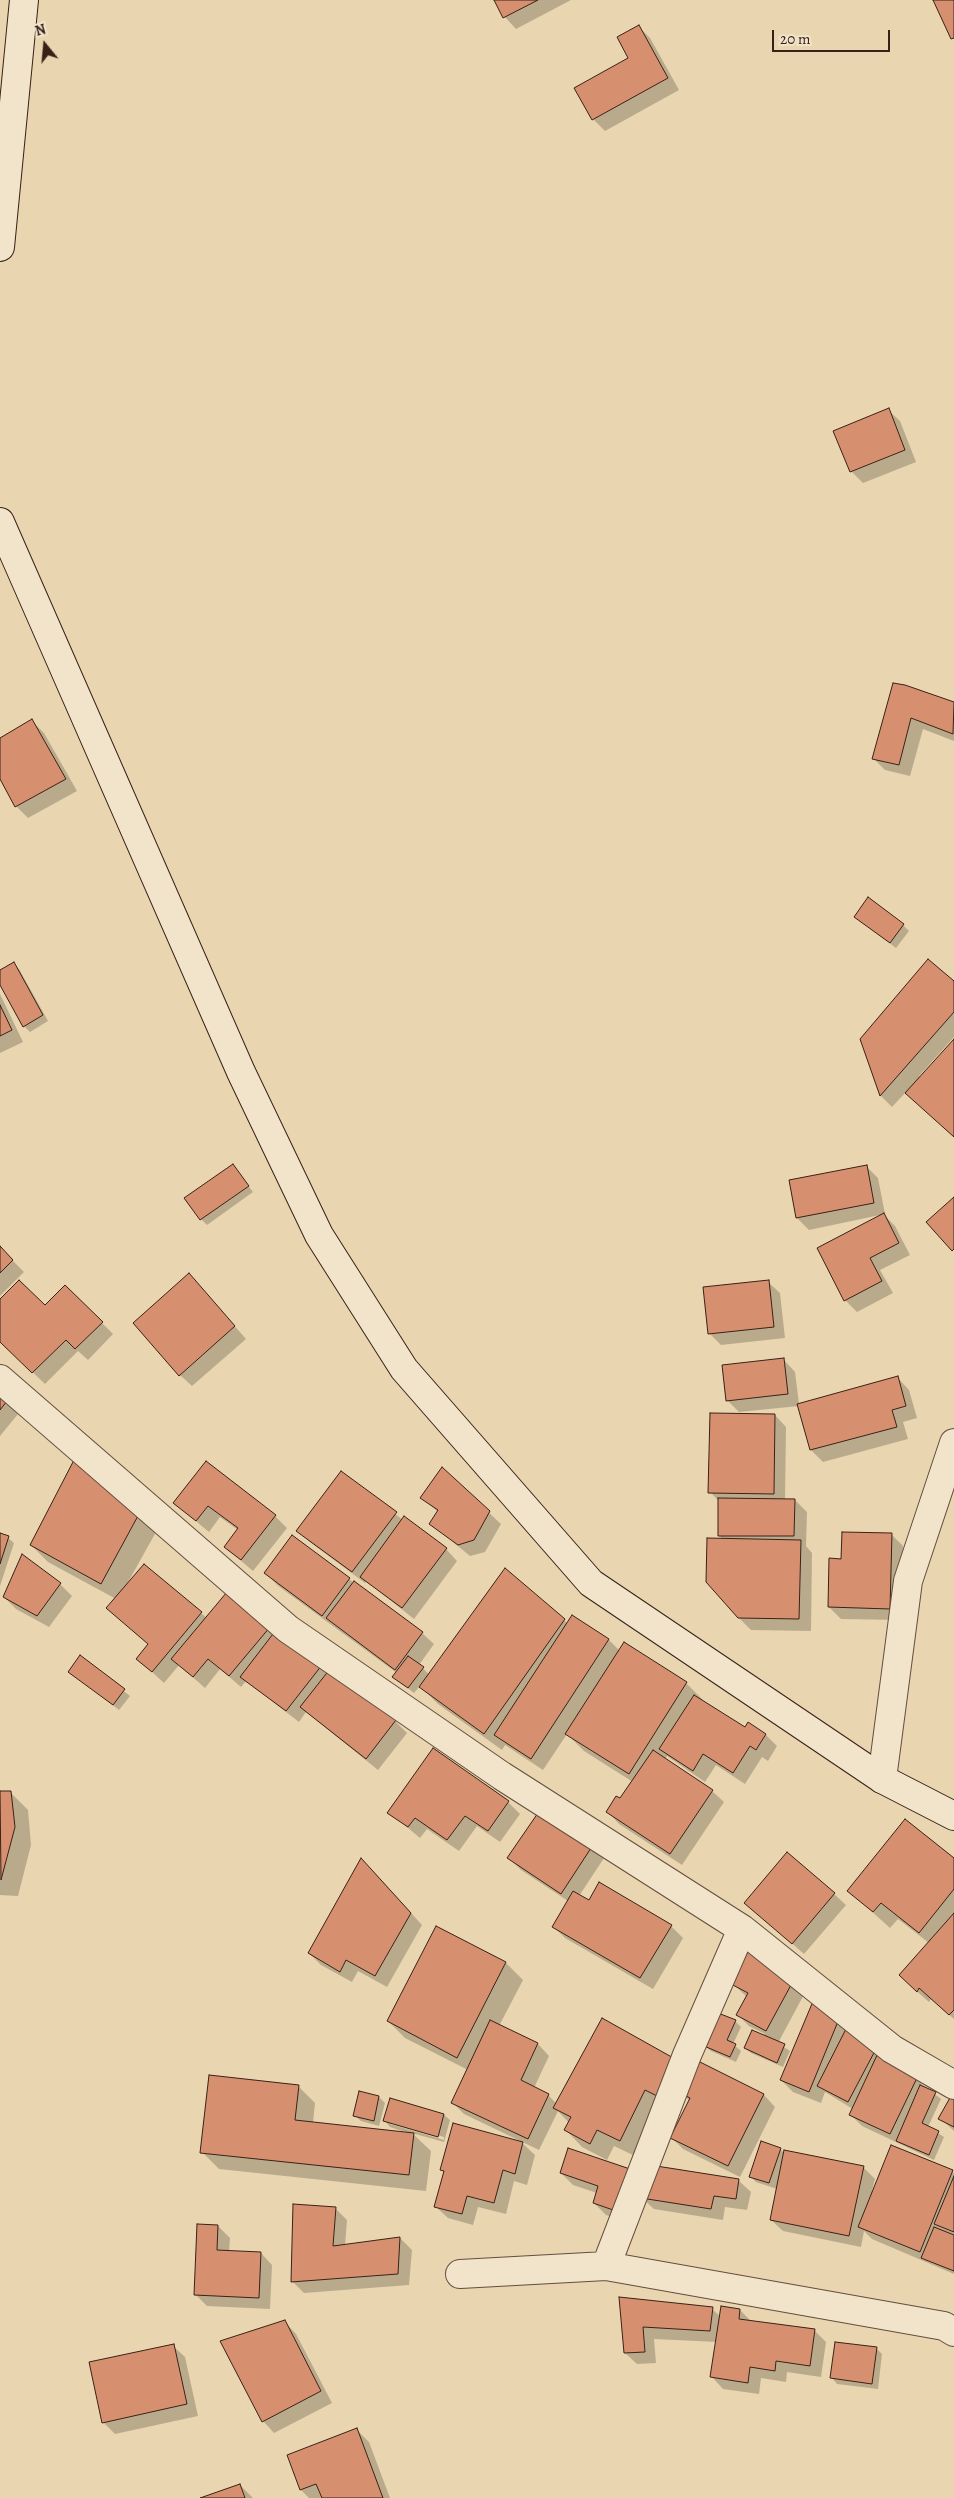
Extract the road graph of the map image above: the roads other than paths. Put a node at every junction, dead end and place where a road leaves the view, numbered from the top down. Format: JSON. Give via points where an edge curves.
{"nodes":[{"id":1,"x":24,"y":0,"type":"edge"},
{"id":2,"x":0,"y":247,"type":"edge"},
{"id":3,"x":0,"y":522,"type":"edge"},
{"id":4,"x":0,"y":1379,"type":"edge"},
{"id":5,"x":954,"y":1443,"type":"edge"},
{"id":6,"x":882,"y":1779,"type":"junction"},
{"id":7,"x":954,"y":1816,"type":"edge"},
{"id":8,"x":742,"y":1929,"type":"junction"},
{"id":9,"x":954,"y":2085,"type":"edge"},
{"id":10,"x":606,"y":2266,"type":"junction"},
{"id":11,"x":460,"y":2274,"type":"dead end"},
{"id":12,"x":954,"y":2332,"type":"edge"}],
"edges":[{"from":1,"to":2,"type":"street"},
{"from":3,"to":6,"type":"street","via":[[241,1072],[314,1226],[404,1369],[591,1583]]},
{"from":4,"to":8,"type":"street","via":[[288,1629],[502,1776]]},
{"from":5,"to":6,"type":"street","via":[[908,1582]]},
{"from":6,"to":7,"type":"street"},
{"from":8,"to":9,"type":"street","via":[[892,2049]]},
{"from":8,"to":10,"type":"street","via":[[687,2055]]},
{"from":10,"to":11,"type":"street"},
{"from":10,"to":12,"type":"street","via":[[944,2326]]}]}
